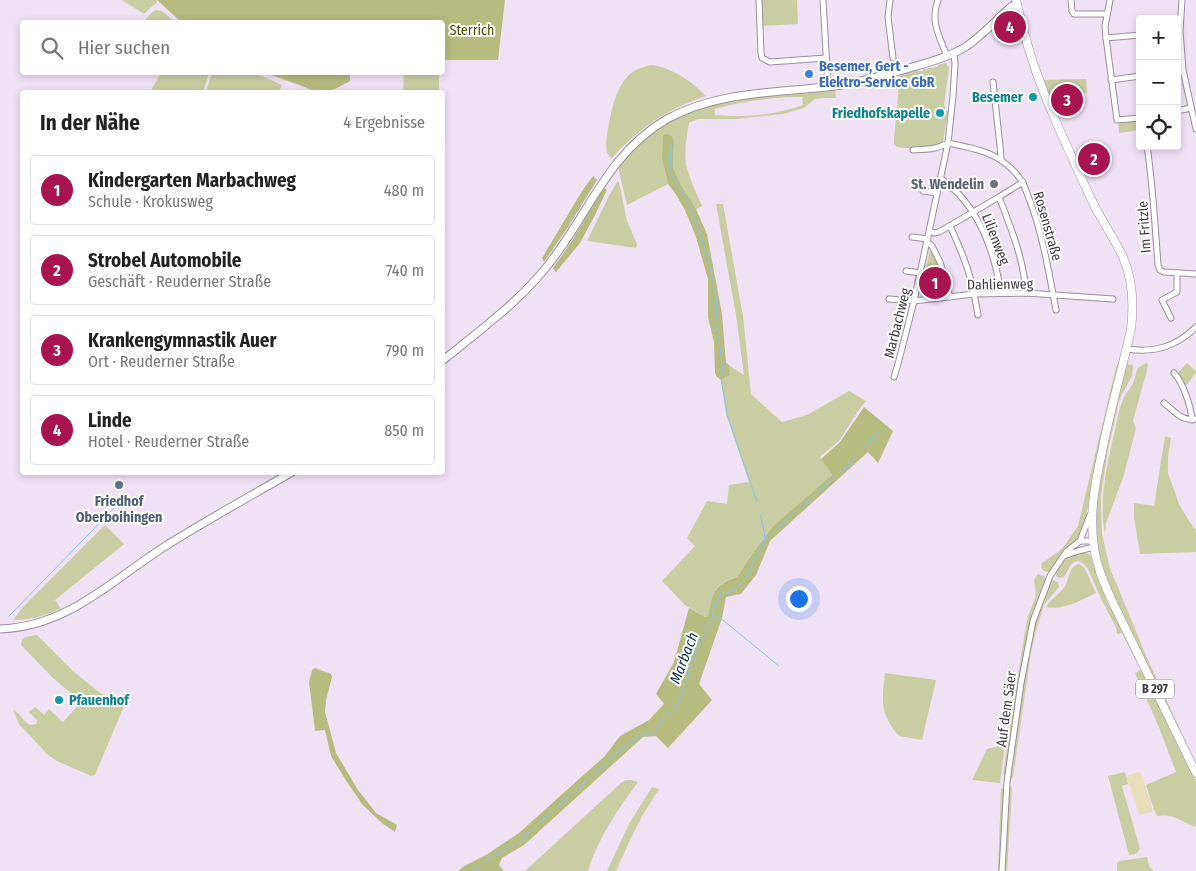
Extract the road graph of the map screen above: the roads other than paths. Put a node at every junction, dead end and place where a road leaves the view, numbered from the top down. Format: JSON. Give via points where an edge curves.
{"nodes":[{"id":1,"x":759,"y":0,"type":"edge"},
{"id":2,"x":823,"y":0,"type":"edge"},
{"id":3,"x":890,"y":0,"type":"edge"},
{"id":4,"x":938,"y":0,"type":"edge"},
{"id":5,"x":1071,"y":0,"type":"edge"},
{"id":6,"x":1110,"y":0,"type":"edge"},
{"id":7,"x":1182,"y":0,"type":"edge"},
{"id":8,"x":1016,"y":2,"type":"edge"},
{"id":9,"x":1107,"y":14,"type":"junction"},
{"id":10,"x":1181,"y":15,"type":"edge"},
{"id":11,"x":1136,"y":35,"type":"edge"},
{"id":12,"x":1106,"y":38,"type":"junction"},
{"id":13,"x":954,"y":53,"type":"junction"},
{"id":14,"x":946,"y":56,"type":"junction"},
{"id":15,"x":826,"y":58,"type":"junction"},
{"id":16,"x":893,"y":58,"type":"dead end"},
{"id":17,"x":1181,"y":74,"type":"edge"},
{"id":18,"x":1136,"y":77,"type":"edge"},
{"id":19,"x":1111,"y":80,"type":"junction"},
{"id":20,"x":993,"y":82,"type":"dead end"},
{"id":21,"x":828,"y":87,"type":"junction"},
{"id":22,"x":1192,"y":108,"type":"junction"},
{"id":23,"x":1181,"y":110,"type":"edge"},
{"id":24,"x":1136,"y":118,"type":"edge"},
{"id":25,"x":1196,"y":129,"type":"edge"},
{"id":26,"x":948,"y":142,"type":"junction"},
{"id":27,"x":912,"y":150,"type":"dead end"},
{"id":28,"x":1148,"y":150,"type":"edge"},
{"id":29,"x":1001,"y":160,"type":"junction"},
{"id":30,"x":940,"y":178,"type":"junction"},
{"id":31,"x":1023,"y":182,"type":"junction"},
{"id":32,"x":923,"y":191,"type":"dead end"},
{"id":33,"x":937,"y":193,"type":"junction"},
{"id":34,"x":999,"y":197,"type":"junction"},
{"id":35,"x":974,"y":212,"type":"junction"},
{"id":36,"x":950,"y":226,"type":"junction"},
{"id":37,"x":930,"y":231,"type":"junction"},
{"id":38,"x":912,"y":237,"type":"dead end"},
{"id":39,"x":928,"y":241,"type":"junction"},
{"id":40,"x":906,"y":271,"type":"dead end"},
{"id":41,"x":1177,"y":273,"type":"junction"},
{"id":42,"x":921,"y":274,"type":"junction"},
{"id":43,"x":1196,"y":274,"type":"edge"},
{"id":44,"x":1001,"y":293,"type":"junction"},
{"id":45,"x":1026,"y":293,"type":"junction"},
{"id":46,"x":974,"y":294,"type":"junction"},
{"id":47,"x":1053,"y":295,"type":"junction"},
{"id":48,"x":950,"y":297,"type":"junction"},
{"id":49,"x":889,"y":299,"type":"dead end"},
{"id":50,"x":1113,"y":299,"type":"dead end"},
{"id":51,"x":914,"y":301,"type":"junction"},
{"id":52,"x":1056,"y":310,"type":"dead end"},
{"id":53,"x":978,"y":315,"type":"dead end"},
{"id":54,"x":1170,"y":318,"type":"dead end"},
{"id":55,"x":1196,"y":327,"type":"edge"},
{"id":56,"x":1127,"y":349,"type":"junction"},
{"id":57,"x":445,"y":359,"type":"edge"},
{"id":58,"x":1174,"y":373,"type":"dead end"},
{"id":59,"x":894,"y":377,"type":"dead end"},
{"id":60,"x":1164,"y":402,"type":"dead end"},
{"id":61,"x":1194,"y":419,"type":"edge"},
{"id":62,"x":287,"y":475,"type":"edge"},
{"id":63,"x":1092,"y":510,"type":"junction"},
{"id":64,"x":1080,"y":541,"type":"junction"},
{"id":65,"x":1094,"y":544,"type":"junction"},
{"id":66,"x":1062,"y":558,"type":"junction"},
{"id":67,"x":0,"y":628,"type":"edge"},
{"id":68,"x":1196,"y":773,"type":"edge"},
{"id":69,"x":1002,"y":871,"type":"edge"}],
"edges":[{"from":1,"to":15,"type":"street","via":[[762,58],[770,62]]},
{"from":2,"to":15,"type":"street"},
{"from":3,"to":16,"type":"street","via":[[888,16]]},
{"from":4,"to":14,"type":"street","via":[[935,24]]},
{"from":5,"to":9,"type":"street","via":[[1074,14]]},
{"from":6,"to":9,"type":"street"},
{"from":7,"to":10,"type":"street"},
{"from":8,"to":13,"type":"street","via":[[979,37]]},
{"from":8,"to":56,"type":"main road","number":"B 297","via":[[1053,116],[1127,268],[1133,311]]},
{"from":9,"to":12,"type":"street"},
{"from":11,"to":12,"type":"street"},
{"from":12,"to":19,"type":"street"},
{"from":13,"to":14,"type":"street"},
{"from":13,"to":26,"type":"street","name":"Marbachweg"},
{"from":14,"to":21,"type":"street","via":[[882,76]]},
{"from":15,"to":21,"type":"street"},
{"from":17,"to":22,"type":"street"},
{"from":18,"to":19,"type":"street"},
{"from":19,"to":24,"type":"street","via":[[1117,120]]},
{"from":20,"to":29,"type":"street"},
{"from":21,"to":57,"type":"street","via":[[735,96],[702,104],[658,126],[638,141],[607,175],[557,255],[534,282]]},
{"from":22,"to":23,"type":"street"},
{"from":22,"to":25,"type":"street"},
{"from":26,"to":27,"type":"street","via":[[939,148]]},
{"from":26,"to":29,"type":"street","name":"Rosenstraße"},
{"from":26,"to":30,"type":"street","name":"Marbachweg"},
{"from":28,"to":41,"type":"street","name":"Im Fritzle","via":[[1158,265],[1164,272]]},
{"from":29,"to":31,"type":"street","name":"Rosenstraße"},
{"from":30,"to":33,"type":"street","name":"Marbachweg"},
{"from":30,"to":35,"type":"street","name":"Lilienweg","via":[[955,189]]},
{"from":31,"to":34,"type":"street"},
{"from":31,"to":47,"type":"street","name":"Rosenstraße","via":[[1039,229]]},
{"from":32,"to":33,"type":"street"},
{"from":33,"to":37,"type":"street","name":"Marbachweg"},
{"from":34,"to":35,"type":"street"},
{"from":34,"to":45,"type":"street","via":[[1019,251]]},
{"from":35,"to":36,"type":"street"},
{"from":35,"to":44,"type":"street","name":"Lilienweg","via":[[994,259]]},
{"from":36,"to":37,"type":"street","via":[[939,232]]},
{"from":36,"to":46,"type":"street"},
{"from":37,"to":39,"type":"street","name":"Marbachweg"},
{"from":38,"to":39,"type":"street"},
{"from":39,"to":42,"type":"street","name":"Marbachweg"},
{"from":39,"to":48,"type":"street","via":[[940,262]]},
{"from":40,"to":42,"type":"street","name":"Marbachweg"},
{"from":41,"to":43,"type":"street","name":"Im Fritzle"},
{"from":41,"to":54,"type":"street","via":[[1177,292],[1162,300]]},
{"from":42,"to":51,"type":"street","name":"Marbachweg"},
{"from":44,"to":45,"type":"street","name":"Dahlienweg"},
{"from":44,"to":46,"type":"street","name":"Dahlienweg"},
{"from":45,"to":47,"type":"street","name":"Dahlienweg"},
{"from":46,"to":48,"type":"street","name":"Dahlienweg"},
{"from":46,"to":53,"type":"street"},
{"from":47,"to":50,"type":"street","name":"Dahlienweg"},
{"from":47,"to":52,"type":"street","name":"Rosenstraße"},
{"from":48,"to":51,"type":"street","name":"Dahlienweg"},
{"from":49,"to":51,"type":"street","name":"Dahlienweg"},
{"from":51,"to":59,"type":"street","name":"Marbachweg"},
{"from":55,"to":56,"type":"street","via":[[1188,336],[1158,349]]},
{"from":56,"to":63,"type":"main road","number":"B 297"},
{"from":58,"to":61,"type":"street"},
{"from":60,"to":61,"type":"street","via":[[1182,418]]},
{"from":62,"to":67,"type":"street","via":[[162,549],[74,608],[36,624]]},
{"from":63,"to":64,"type":"street","name":"Auf dem Säer"},
{"from":63,"to":65,"type":"main road","number":"B 297"},
{"from":64,"to":65,"type":"street"},
{"from":64,"to":66,"type":"street","name":"Auf dem Säer"},
{"from":65,"to":66,"type":"street"},
{"from":65,"to":68,"type":"main road","number":"B 297","via":[[1111,598]]},
{"from":66,"to":69,"type":"street","name":"Auf dem Säer","via":[[1045,586],[1028,642],[1007,782]]}]}
